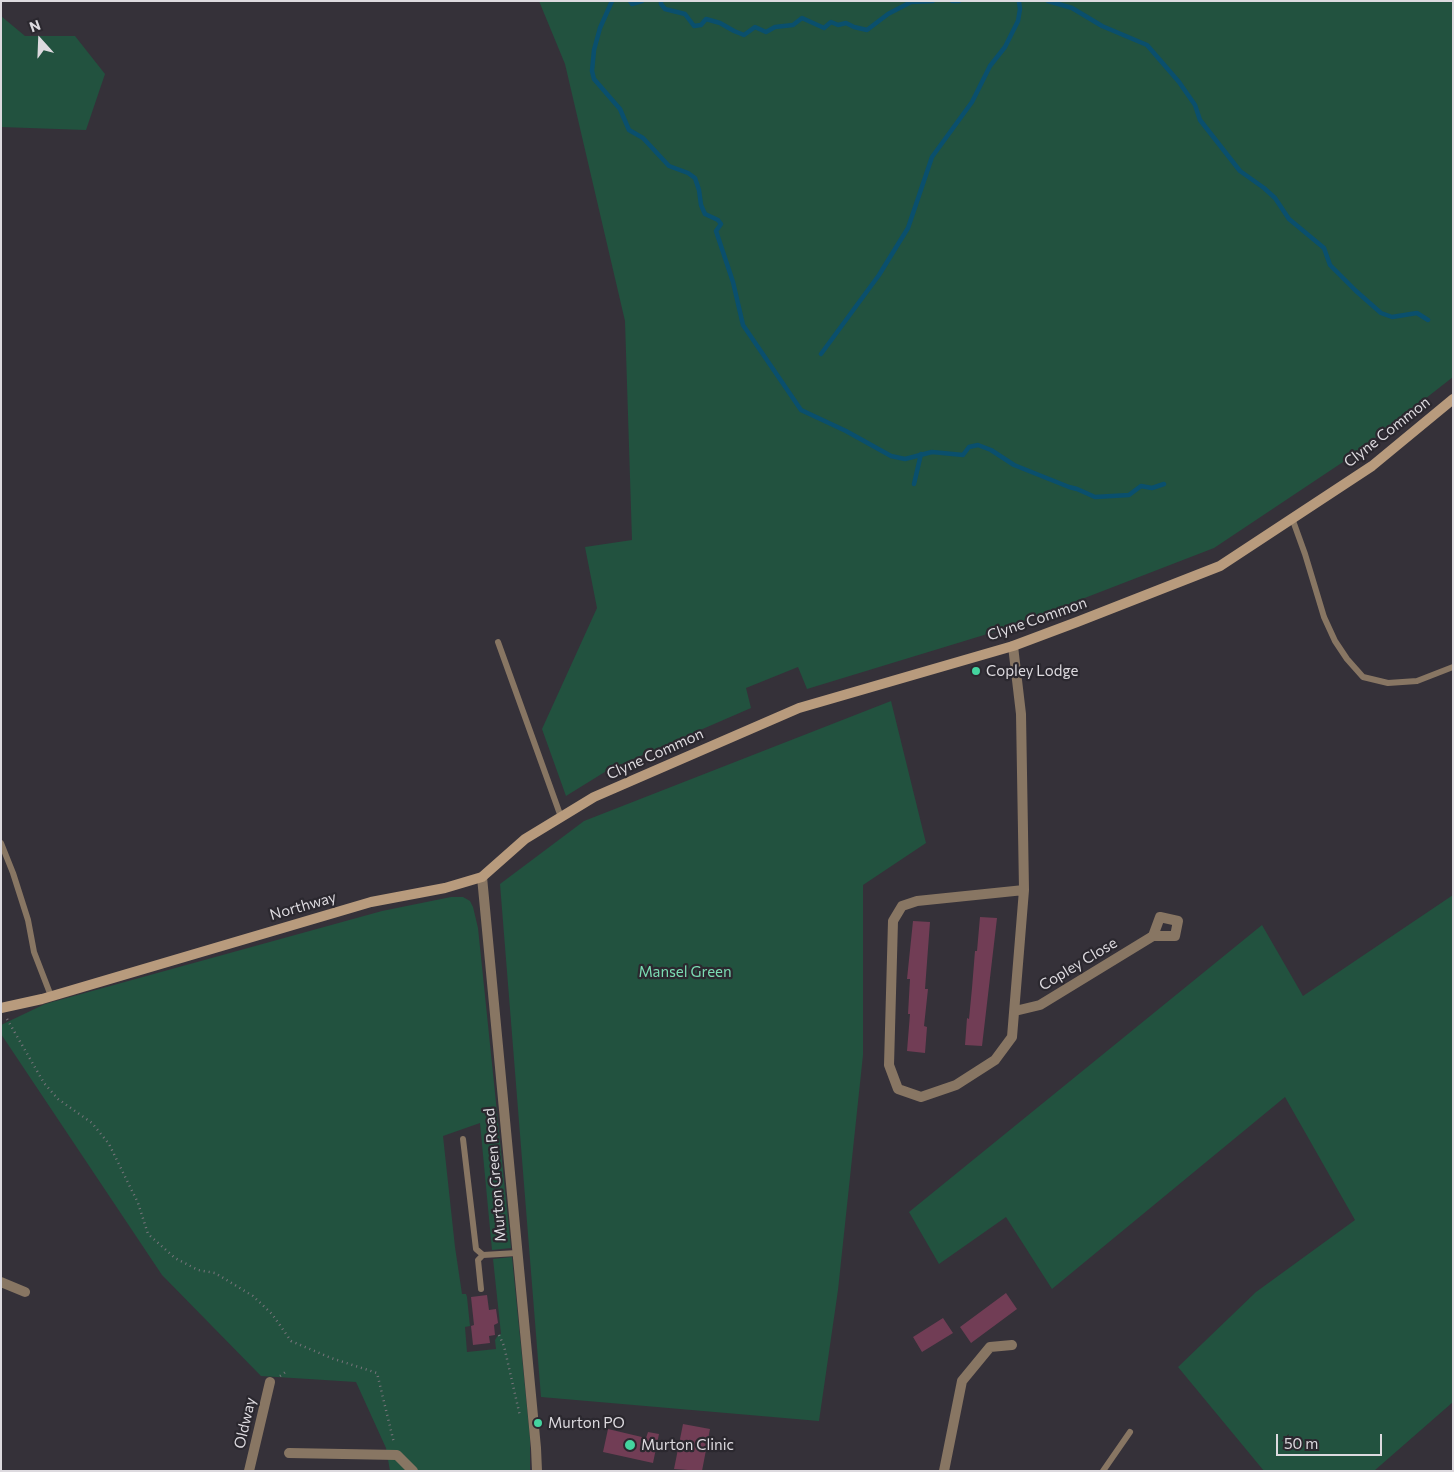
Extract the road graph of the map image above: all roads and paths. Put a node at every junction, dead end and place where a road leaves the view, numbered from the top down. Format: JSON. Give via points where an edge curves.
{"nodes":[{"id":1,"x":1453,"y":399,"type":"edge"},
{"id":2,"x":1292,"y":518,"type":"junction"},
{"id":3,"x":498,"y":642,"type":"dead end"},
{"id":4,"x":1013,"y":646,"type":"junction"},
{"id":5,"x":1453,"y":667,"type":"edge"},
{"id":6,"x":594,"y":797,"type":"joint"},
{"id":7,"x":561,"y":817,"type":"junction"},
{"id":8,"x":1,"y":843,"type":"edge"},
{"id":9,"x":482,"y":877,"type":"junction"},
{"id":10,"x":1024,"y":890,"type":"junction"},
{"id":11,"x":1153,"y":936,"type":"dead end"},
{"id":12,"x":51,"y":996,"type":"junction"},
{"id":13,"x":1,"y":1008,"type":"edge"},
{"id":14,"x":1015,"y":1011,"type":"junction"},
{"id":15,"x":6,"y":1018,"type":"dead end"},
{"id":16,"x":462,"y":1139,"type":"dead end"},
{"id":17,"x":517,"y":1252,"type":"junction"},
{"id":18,"x":483,"y":1255,"type":"junction"},
{"id":19,"x":1,"y":1282,"type":"edge"},
{"id":20,"x":481,"y":1289,"type":"dead end"},
{"id":21,"x":25,"y":1292,"type":"dead end"},
{"id":22,"x":499,"y":1335,"type":"dead end"},
{"id":23,"x":1012,"y":1345,"type":"dead end"},
{"id":24,"x":270,"y":1382,"type":"dead end"},
{"id":25,"x":520,"y":1422,"type":"dead end"},
{"id":26,"x":1130,"y":1432,"type":"dead end"},
{"id":27,"x":289,"y":1453,"type":"dead end"},
{"id":28,"x":397,"y":1455,"type":"junction"},
{"id":29,"x":249,"y":1471,"type":"edge"},
{"id":30,"x":413,"y":1471,"type":"edge"},
{"id":31,"x":537,"y":1471,"type":"edge"},
{"id":32,"x":944,"y":1471,"type":"edge"},
{"id":33,"x":1103,"y":1471,"type":"edge"}],
"edges":[{"from":1,"to":2,"type":"main road","name":"Clyne Common","via":[[1372,466]]},
{"from":2,"to":4,"type":"main road","name":"Clyne Common","via":[[1220,566]]},
{"from":2,"to":5,"type":"lane","via":[[1334,641],[1363,676],[1388,682],[1417,681]]},
{"from":3,"to":7,"type":"lane"},
{"from":4,"to":6,"type":"main road","name":"Clyne Common","via":[[800,708]]},
{"from":4,"to":10,"type":"street","via":[[1021,714]]},
{"from":6,"to":7,"type":"main road","name":"Northway"},
{"from":7,"to":9,"type":"main road","name":"Northway","via":[[525,839]]},
{"from":8,"to":12,"type":"lane"},
{"from":9,"to":12,"type":"main road","name":"Northway","via":[[445,888],[371,902]]},
{"from":9,"to":17,"type":"street","name":"Murton Green Road"},
{"from":10,"to":14,"type":"street"},
{"from":10,"to":14,"type":"street","via":[[902,906],[893,921],[889,1065],[898,1089],[921,1098],[956,1085],[995,1060],[1012,1037]]},
{"from":11,"to":14,"type":"street","name":"Copley Close","via":[[1040,1005]]},
{"from":12,"to":13,"type":"main road","name":"Northway"},
{"from":15,"to":28,"type":"path","via":[[44,1083],[58,1099],[92,1122],[110,1144],[138,1202],[148,1234],[175,1258],[198,1270],[215,1273],[252,1296],[272,1314],[291,1341],[377,1372]]},
{"from":16,"to":18,"type":"lane","via":[[476,1250]]},
{"from":17,"to":18,"type":"lane"},
{"from":17,"to":31,"type":"street","name":"Murton Green Road"},
{"from":18,"to":20,"type":"lane","via":[[478,1260]]},
{"from":19,"to":21,"type":"street"},
{"from":22,"to":25,"type":"path"},
{"from":23,"to":32,"type":"street","via":[[990,1347],[962,1381]]},
{"from":24,"to":29,"type":"street","name":"Oldway"},
{"from":26,"to":33,"type":"lane"},
{"from":27,"to":28,"type":"street"},
{"from":28,"to":30,"type":"street"}]}
